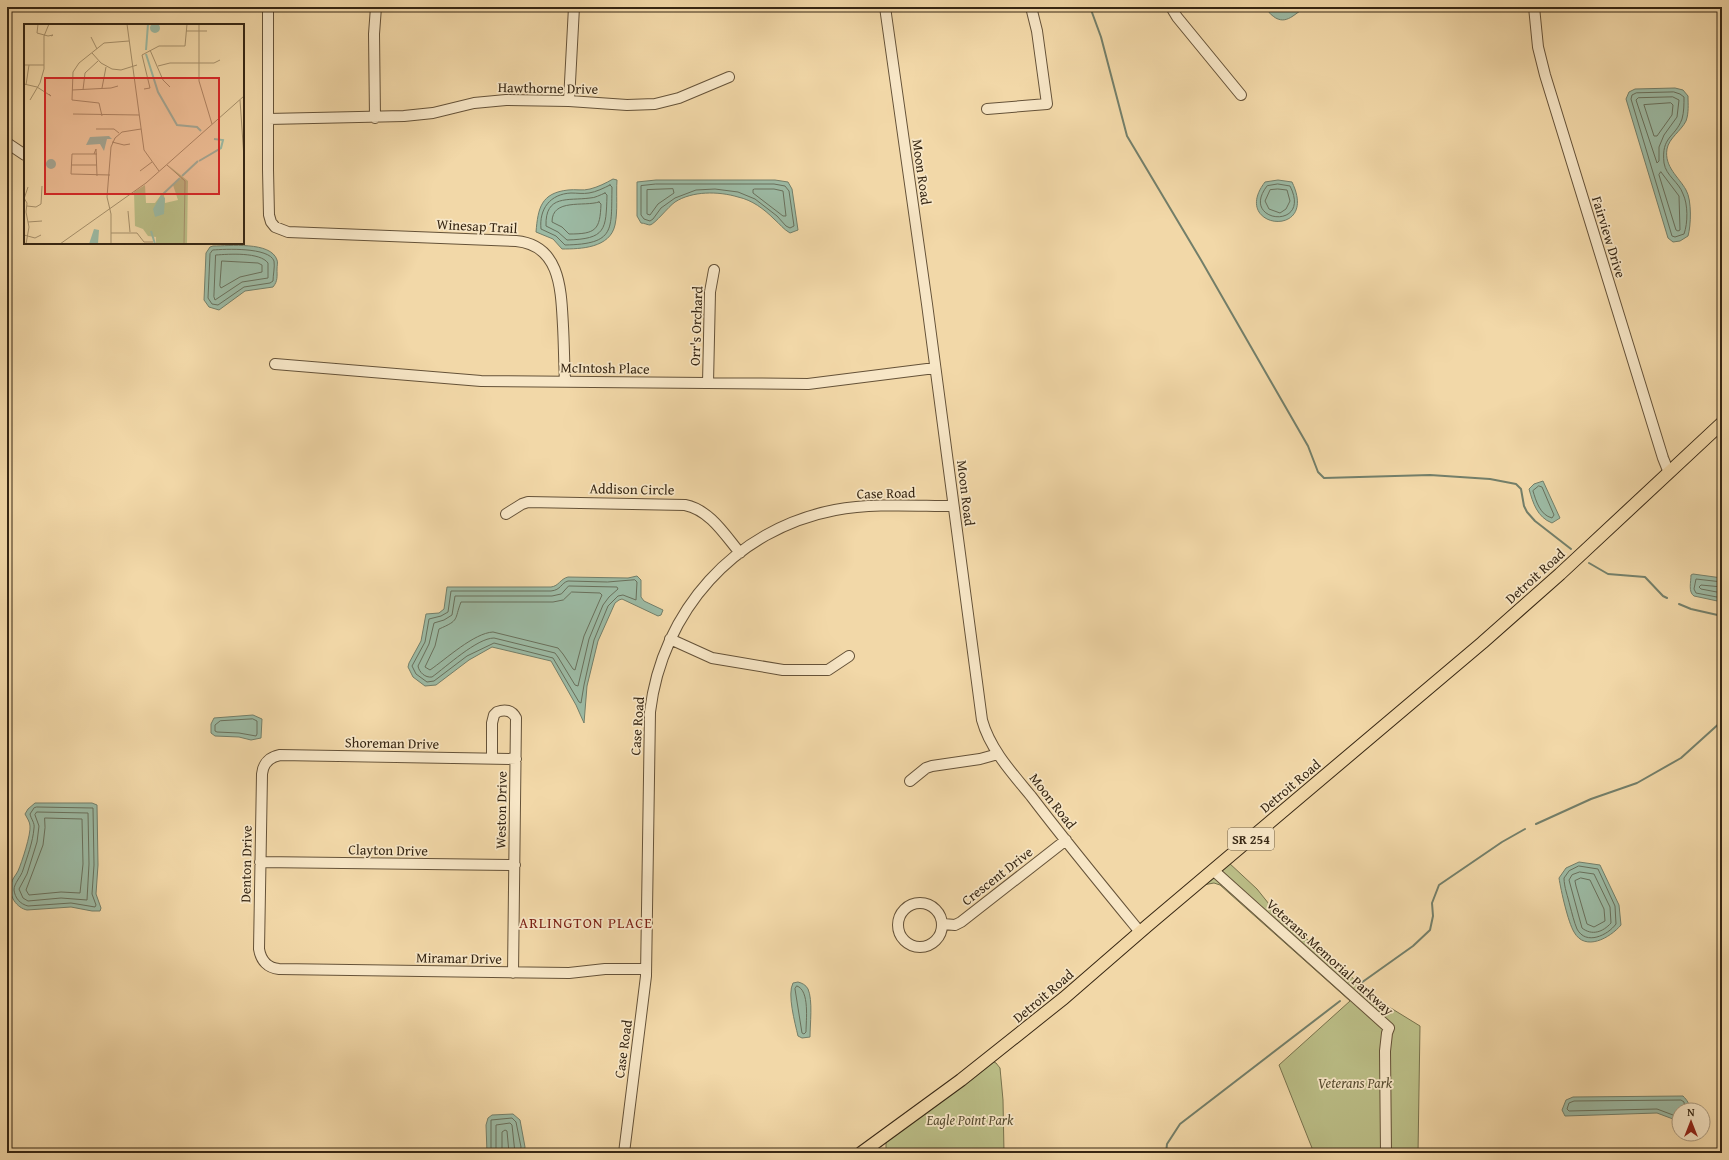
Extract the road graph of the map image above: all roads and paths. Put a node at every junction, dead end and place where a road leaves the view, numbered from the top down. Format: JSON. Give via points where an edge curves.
{"nodes":[{"id":1,"x":268,"y":7,"type":"edge"},
{"id":2,"x":376,"y":7,"type":"edge"},
{"id":3,"x":574,"y":7,"type":"edge"},
{"id":4,"x":885,"y":7,"type":"edge"},
{"id":5,"x":1031,"y":7,"type":"edge"},
{"id":6,"x":1171,"y":7,"type":"edge"},
{"id":7,"x":1534,"y":7,"type":"edge"},
{"id":8,"x":728,"y":77,"type":"dead end"},
{"id":9,"x":1241,"y":95,"type":"dead end"},
{"id":10,"x":569,"y":101,"type":"junction"},
{"id":11,"x":987,"y":109,"type":"dead end"},
{"id":12,"x":375,"y":118,"type":"junction"},
{"id":13,"x":268,"y":119,"type":"junction"},
{"id":14,"x":7,"y":143,"type":"edge"},
{"id":15,"x":24,"y":154,"type":"edge"},
{"id":16,"x":714,"y":270,"type":"dead end"},
{"id":17,"x":275,"y":364,"type":"dead end"},
{"id":18,"x":935,"y":368,"type":"junction"},
{"id":19,"x":565,"y":381,"type":"junction"},
{"id":20,"x":708,"y":383,"type":"junction"},
{"id":21,"x":1722,"y":423,"type":"edge"},
{"id":22,"x":1669,"y":473,"type":"junction"},
{"id":23,"x":953,"y":506,"type":"junction"},
{"id":24,"x":506,"y":514,"type":"dead end"},
{"id":25,"x":740,"y":553,"type":"junction"},
{"id":26,"x":670,"y":639,"type":"junction"},
{"id":27,"x":849,"y":656,"type":"dead end"},
{"id":28,"x":998,"y":754,"type":"junction"},
{"id":29,"x":492,"y":759,"type":"junction"},
{"id":30,"x":516,"y":759,"type":"junction"},
{"id":31,"x":269,"y":760,"type":"joint"},
{"id":32,"x":910,"y":781,"type":"dead end"},
{"id":33,"x":1066,"y":840,"type":"junction"},
{"id":34,"x":260,"y":862,"type":"junction"},
{"id":35,"x":515,"y":865,"type":"junction"},
{"id":36,"x":1213,"y":870,"type":"junction"},
{"id":37,"x":943,"y":924,"type":"junction"},
{"id":38,"x":1140,"y":932,"type":"junction"},
{"id":39,"x":270,"y":967,"type":"joint"},
{"id":40,"x":646,"y":969,"type":"junction"},
{"id":41,"x":513,"y":973,"type":"junction"},
{"id":42,"x":624,"y":1153,"type":"edge"},
{"id":43,"x":861,"y":1153,"type":"edge"},
{"id":44,"x":1386,"y":1153,"type":"edge"}],
"edges":[{"from":1,"to":13,"type":"street"},
{"from":2,"to":12,"type":"street"},
{"from":3,"to":10,"type":"street"},
{"from":4,"to":18,"type":"street","name":"Moon Road"},
{"from":5,"to":11,"type":"street","via":[[1037,31],[1047,104]]},
{"from":6,"to":9,"type":"street","via":[[1176,17]]},
{"from":7,"to":22,"type":"street","name":"Fairview Drive","via":[[1538,48],[1545,75]]},
{"from":8,"to":10,"type":"street","name":"Hawthorne Drive","via":[[679,98],[655,104],[626,105]]},
{"from":10,"to":12,"type":"street","name":"Hawthorne Drive","via":[[492,101],[417,115]]},
{"from":12,"to":13,"type":"street","name":"Hawthorne Drive"},
{"from":13,"to":19,"type":"street","name":"Winesap Trail","via":[[269,211],[275,228],[288,232],[520,242],[544,254],[552,263],[560,286]]},
{"from":14,"to":15,"type":"street"},
{"from":16,"to":20,"type":"street","name":"Orr's Orchard","via":[[710,292]]},
{"from":17,"to":19,"type":"street","name":"McIntosh Place","via":[[481,381]]},
{"from":18,"to":20,"type":"street","name":"McIntosh Place","via":[[821,383]]},
{"from":18,"to":23,"type":"street","name":"Moon Road"},
{"from":19,"to":20,"type":"street","name":"McIntosh Place"},
{"from":21,"to":22,"type":"main road","name":"Detroit Road","number":"SR 254"},
{"from":22,"to":36,"type":"main road","name":"Detroit Road","number":"SR 254","via":[[1482,643]]},
{"from":23,"to":25,"type":"street","name":"Case Road","via":[[869,506],[830,511],[777,530]]},
{"from":23,"to":28,"type":"street","name":"Moon Road","via":[[982,720]]},
{"from":24,"to":25,"type":"street","name":"Addison Circle","via":[[528,502],[685,505],[696,508],[709,517]]},
{"from":25,"to":26,"type":"street","name":"Case Road","via":[[713,576],[694,598]]},
{"from":26,"to":27,"type":"street","via":[[712,658],[783,670],[828,670]]},
{"from":26,"to":40,"type":"street","name":"Case Road","via":[[654,686],[649,719]]},
{"from":28,"to":32,"type":"street","via":[[932,766]]},
{"from":28,"to":33,"type":"street","name":"Moon Road"},
{"from":29,"to":30,"type":"street","name":"Shoreman Drive"},
{"from":29,"to":30,"type":"street","name":"Weston Drive","via":[[492,720],[497,712],[505,710],[516,718]]},
{"from":29,"to":31,"type":"street","name":"Shoreman Drive","via":[[280,755]]},
{"from":30,"to":35,"type":"street","name":"Weston Drive"},
{"from":31,"to":34,"type":"street","name":"Denton Drive","via":[[262,774]]},
{"from":33,"to":37,"type":"street","name":"Crescent Drive","via":[[961,922]]},
{"from":33,"to":38,"type":"street","name":"Moon Road"},
{"from":34,"to":35,"type":"street","name":"Clayton Drive"},
{"from":34,"to":39,"type":"street","name":"Denton Drive","via":[[259,949],[263,960]]},
{"from":35,"to":41,"type":"street","name":"Weston Drive"},
{"from":36,"to":38,"type":"main road","name":"Detroit Road","number":"SR 254"},
{"from":36,"to":44,"type":"street","name":"Veterans Memorial Parkway","via":[[1389,1028],[1385,1051]]},
{"from":37,"to":37,"type":"street","via":[[937,910],[924,903],[916,903],[903,910],[899,917],[898,932],[906,943],[920,948],[927,947],[934,943],[942,931]]},
{"from":38,"to":43,"type":"main road","name":"Detroit Road","number":"SR 254","via":[[1007,1045]]},
{"from":39,"to":41,"type":"street","name":"Miramar Drive"},
{"from":40,"to":41,"type":"street","name":"Miramar Drive","via":[[611,968],[569,973]]},
{"from":40,"to":42,"type":"street","name":"Case Road","via":[[645,998]]}]}
